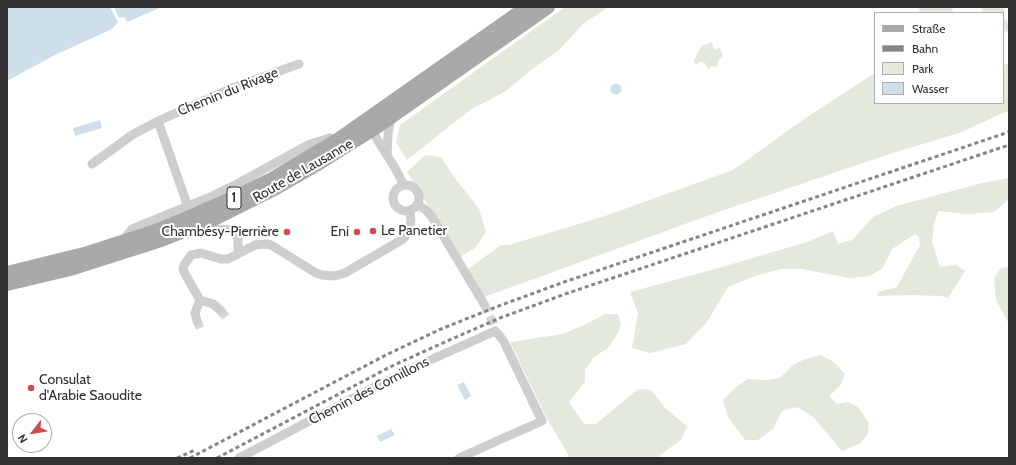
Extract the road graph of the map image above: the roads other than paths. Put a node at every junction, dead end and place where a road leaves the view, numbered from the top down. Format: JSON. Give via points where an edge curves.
{"nodes":[{"id":1,"x":527,"y":7,"type":"edge"},
{"id":2,"x":548,"y":7,"type":"edge"},
{"id":3,"x":299,"y":64,"type":"dead end"},
{"id":4,"x":393,"y":116,"type":"junction"},
{"id":5,"x":158,"y":121,"type":"junction"},
{"id":6,"x":368,"y":126,"type":"junction"},
{"id":7,"x":339,"y":139,"type":"junction"},
{"id":8,"x":387,"y":155,"type":"junction"},
{"id":9,"x":92,"y":164,"type":"dead end"},
{"id":10,"x":404,"y":185,"type":"junction"},
{"id":11,"x":417,"y":204,"type":"junction"},
{"id":12,"x":188,"y":207,"type":"junction"},
{"id":13,"x":410,"y":211,"type":"junction"},
{"id":14,"x":161,"y":240,"type":"junction"},
{"id":15,"x":122,"y":242,"type":"junction"},
{"id":16,"x":238,"y":253,"type":"junction"},
{"id":17,"x":7,"y":273,"type":"edge"},
{"id":18,"x":7,"y":284,"type":"edge"},
{"id":19,"x":200,"y":300,"type":"junction"},
{"id":20,"x":484,"y":304,"type":"tunnel mouth"},
{"id":21,"x":220,"y":310,"type":"tunnel mouth"},
{"id":22,"x":196,"y":321,"type":"tunnel mouth"},
{"id":23,"x":239,"y":458,"type":"edge"},
{"id":24,"x":459,"y":458,"type":"edge"}],
"edges":[{"from":1,"to":6,"type":"main road","name":"Route de Lausanne","number":"1"},
{"from":2,"to":4,"type":"main road","name":"Route de Lausanne","number":"1"},
{"from":3,"to":5,"type":"street","name":"Chemin du Rivage","via":[[232,88]]},
{"from":4,"to":6,"type":"main road","name":"Route de Lausanne","number":"1"},
{"from":4,"to":8,"type":"street","via":[[388,134]]},
{"from":5,"to":9,"type":"street","name":"Chemin du Rivage","via":[[132,135]]},
{"from":5,"to":12,"type":"street"},
{"from":6,"to":7,"type":"main road","name":"Route de Lausanne","number":"1"},
{"from":6,"to":8,"type":"street"},
{"from":6,"to":14,"type":"main road","name":"Route de Lausanne","number":"1","via":[[316,165],[276,188],[216,218]]},
{"from":7,"to":12,"type":"street","name":"Route de Lausanne","via":[[329,138],[308,146]]},
{"from":7,"to":15,"type":"main road","name":"Route de Lausanne","number":"1","via":[[272,179],[233,198]]},
{"from":8,"to":10,"type":"street"},
{"from":10,"to":11,"type":"street","via":[[415,189],[419,196]]},
{"from":10,"to":13,"type":"street","via":[[395,191],[393,201],[397,208]]},
{"from":11,"to":13,"type":"street"},
{"from":11,"to":20,"type":"street","via":[[432,217]]},
{"from":12,"to":15,"type":"street","name":"Route de Lausanne","via":[[132,228]]},
{"from":13,"to":16,"type":"street","via":[[409,232],[403,239],[345,273],[334,276],[322,276],[271,245],[255,245]]},
{"from":14,"to":16,"type":"street","via":[[215,229],[233,230],[238,239]]},
{"from":14,"to":18,"type":"main road","name":"Route de Lausanne","number":"1","via":[[70,269]]},
{"from":15,"to":17,"type":"main road","name":"Route de Lausanne","number":"1"},
{"from":16,"to":19,"type":"street","via":[[228,259],[201,253],[188,258],[183,269]]},
{"from":19,"to":21,"type":"street","via":[[214,304]]},
{"from":19,"to":22,"type":"street","via":[[195,313]]},
{"from":23,"to":24,"type":"street","name":"Chemin des Cornillons","via":[[495,328],[542,420]]}]}
